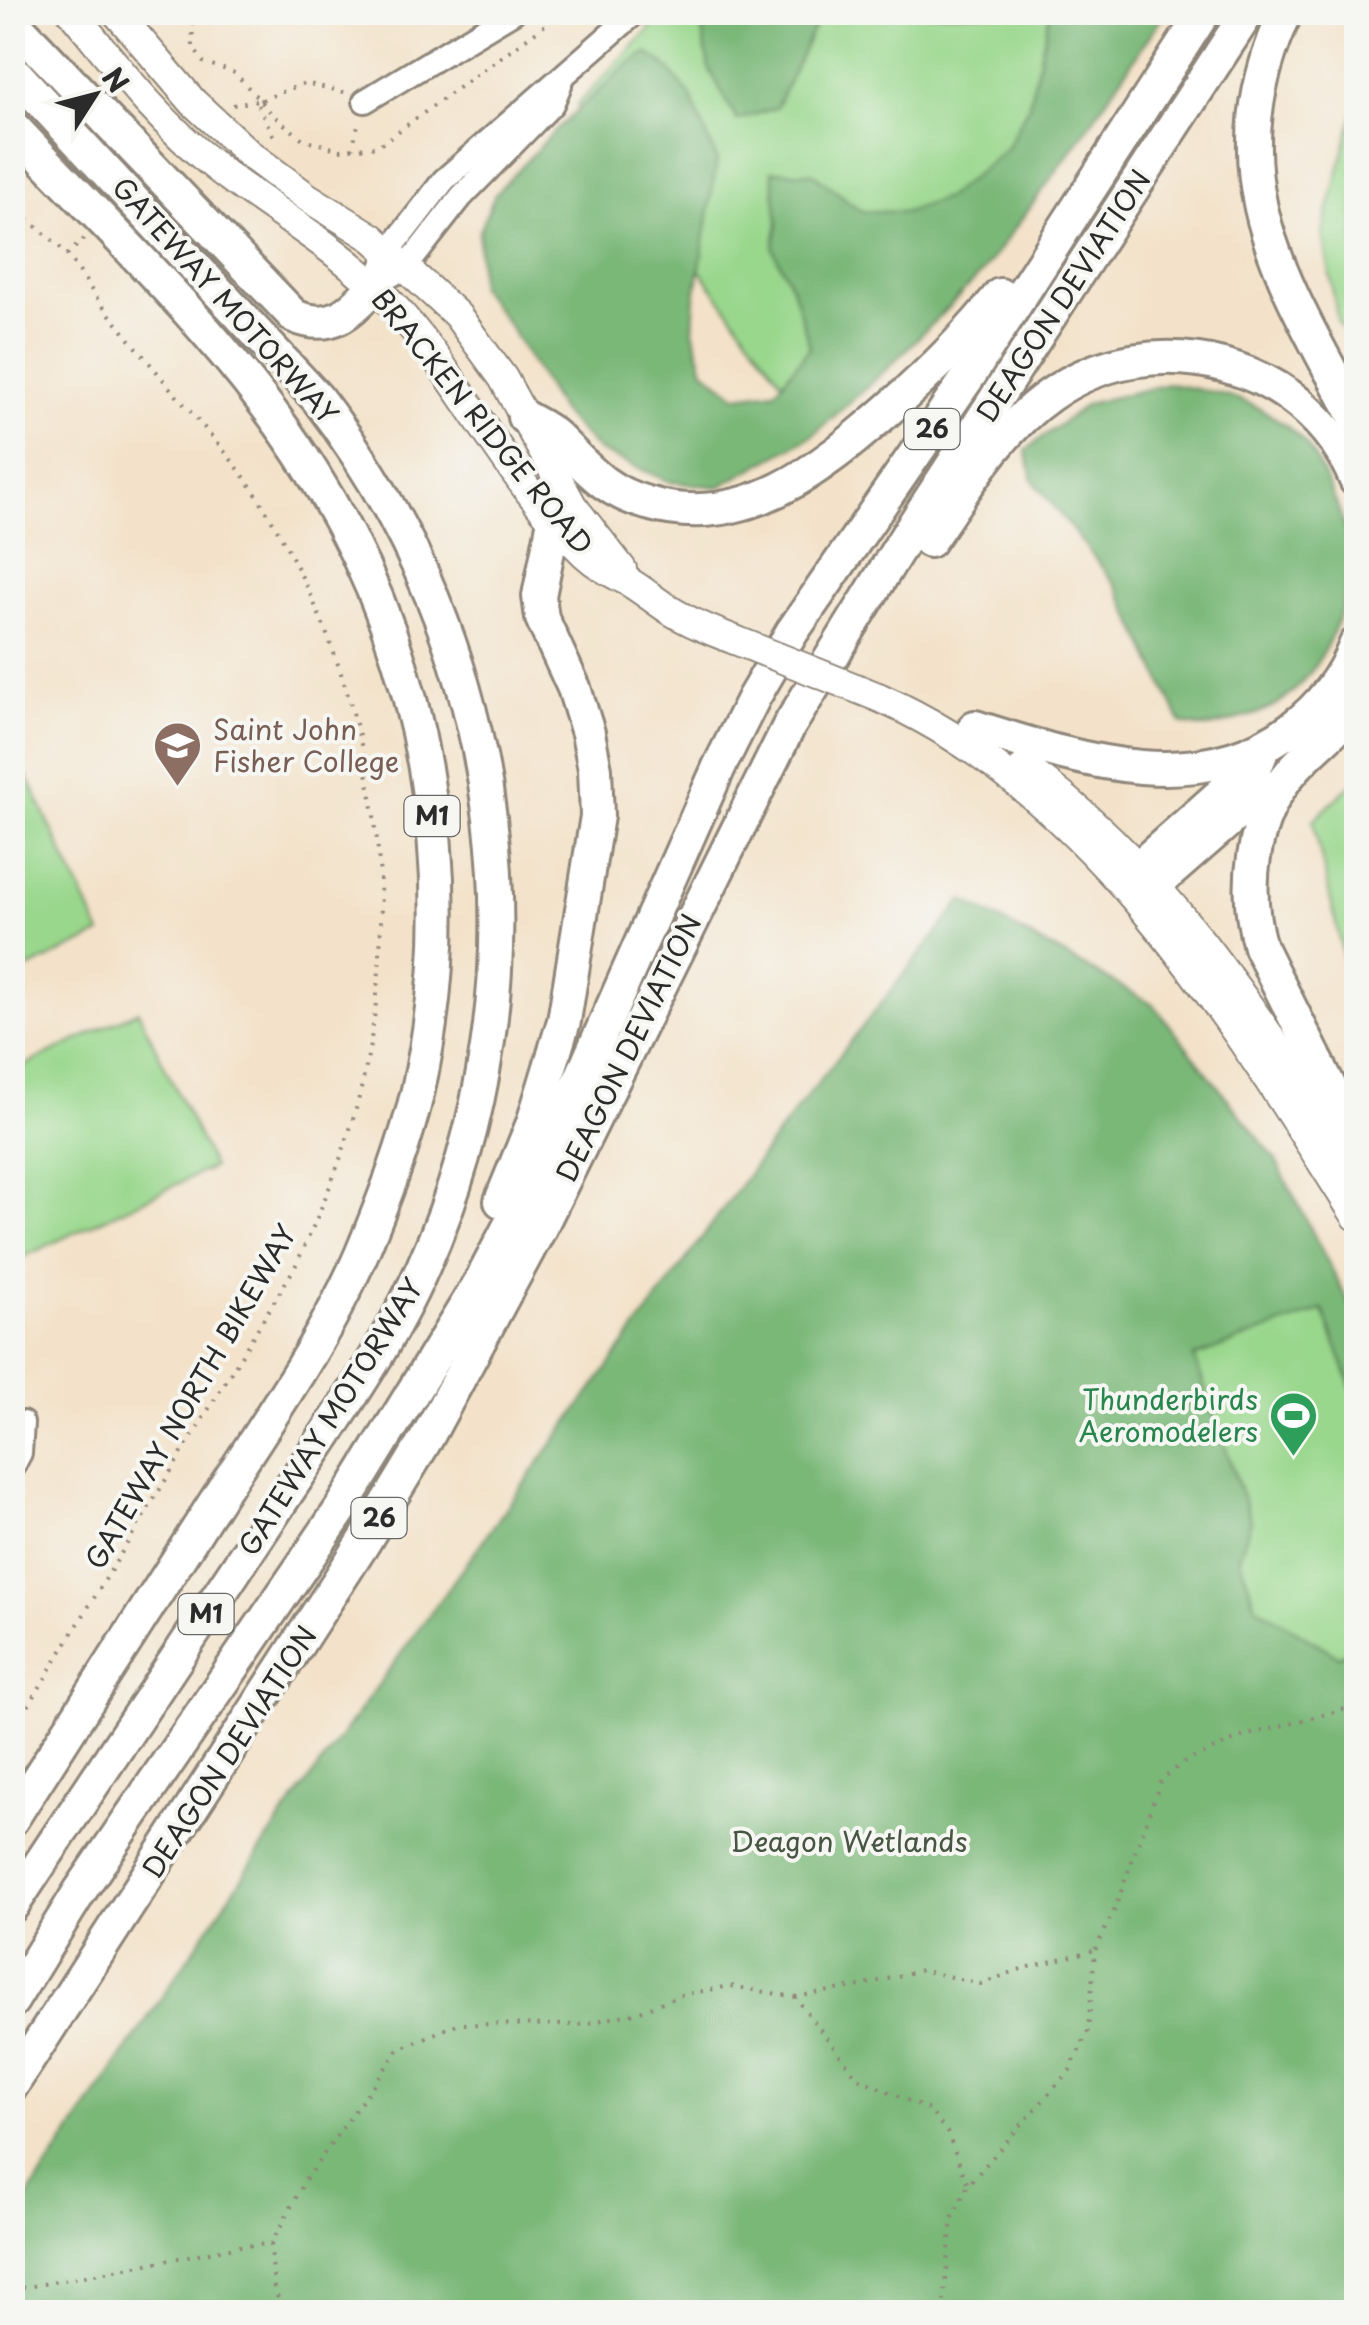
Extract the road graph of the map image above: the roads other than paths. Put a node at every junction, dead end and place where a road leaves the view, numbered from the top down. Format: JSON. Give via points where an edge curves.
{"nodes":[{"id":1,"x":72,"y":12,"type":"edge"},
{"id":2,"x":513,"y":12,"type":"edge"},
{"id":3,"x":636,"y":12,"type":"edge"},
{"id":4,"x":1204,"y":12,"type":"edge"},
{"id":5,"x":1248,"y":12,"type":"edge"},
{"id":6,"x":1286,"y":12,"type":"edge"},
{"id":7,"x":12,"y":21,"type":"edge"},
{"id":8,"x":124,"y":22,"type":"edge"},
{"id":9,"x":96,"y":42,"type":"junction"},
{"id":10,"x":12,"y":70,"type":"edge"},
{"id":11,"x":365,"y":100,"type":"road end"},
{"id":12,"x":12,"y":126,"type":"edge"},
{"id":13,"x":1068,"y":224,"type":"junction"},
{"id":14,"x":398,"y":258,"type":"junction"},
{"id":15,"x":374,"y":286,"type":"junction"},
{"id":16,"x":524,"y":417,"type":"junction"},
{"id":17,"x":1356,"y":418,"type":"edge"},
{"id":18,"x":1356,"y":480,"type":"edge"},
{"id":19,"x":554,"y":520,"type":"junction"},
{"id":20,"x":631,"y":583,"type":"junction"},
{"id":21,"x":852,"y":623,"type":"junction"},
{"id":22,"x":1356,"y":644,"type":"edge"},
{"id":23,"x":1356,"y":704,"type":"edge"},
{"id":24,"x":920,"y":716,"type":"junction"},
{"id":25,"x":974,"y":727,"type":"junction"},
{"id":26,"x":1265,"y":746,"type":"junction"},
{"id":27,"x":1282,"y":784,"type":"junction"},
{"id":28,"x":1137,"y":884,"type":"junction"},
{"id":29,"x":1356,"y":1140,"type":"edge"},
{"id":30,"x":1356,"y":1167,"type":"edge"},
{"id":31,"x":1356,"y":1216,"type":"edge"},
{"id":32,"x":482,"y":1281,"type":"junction"},
{"id":33,"x":22,"y":1423,"type":"dead end"},
{"id":34,"x":12,"y":1468,"type":"edge"},
{"id":35,"x":12,"y":1819,"type":"edge"},
{"id":36,"x":12,"y":1906,"type":"edge"},
{"id":37,"x":12,"y":2002,"type":"edge"},
{"id":38,"x":12,"y":2085,"type":"edge"}],
"edges":[{"from":1,"to":9,"type":"main road","name":"BRACKEN RIDGE ROAD"},
{"from":2,"to":11,"type":"street"},
{"from":3,"to":14,"type":"street","via":[[562,80],[552,104]]},
{"from":4,"to":13,"type":"highway","name":"DEAGON DEVIATION","number":"26"},
{"from":5,"to":21,"type":"highway","name":"DEAGON DEVIATION","number":"26"},
{"from":6,"to":17,"type":"highway","via":[[1272,41],[1254,120],[1257,190],[1280,273]]},
{"from":7,"to":15,"type":"highway","via":[[294,316],[310,324],[338,318]]},
{"from":8,"to":9,"type":"street","via":[[111,41]]},
{"from":8,"to":14,"type":"main road","name":"BRACKEN RIDGE ROAD","via":[[248,153]]},
{"from":9,"to":15,"type":"main road","name":"BRACKEN RIDGE ROAD","via":[[214,166]]},
{"from":10,"to":36,"type":"highway","name":"GATEWAY MOTORWAY","number":"M1","via":[[317,398],[395,516],[457,660],[478,743],[495,850],[498,930],[474,1117],[446,1214],[396,1320]]},
{"from":12,"to":35,"type":"highway","name":"GATEWAY MOTORWAY","number":"M1","via":[[259,396],[312,472],[360,560],[414,711],[430,798],[437,926],[418,1092],[358,1260],[266,1422]]},
{"from":13,"to":16,"type":"highway","via":[[1031,249],[949,355],[845,448],[779,492],[717,509],[648,504],[610,488],[555,436]]},
{"from":13,"to":32,"type":"highway","name":"DEAGON DEVIATION","number":"26","via":[[754,696],[550,1148]]},
{"from":14,"to":15,"type":"street"},
{"from":14,"to":16,"type":"main road","name":"BRACKEN RIDGE ROAD","via":[[480,343]]},
{"from":15,"to":19,"type":"main road","name":"BRACKEN RIDGE ROAD","via":[[441,362]]},
{"from":16,"to":20,"type":"main road","name":"BRACKEN RIDGE ROAD","via":[[572,505]]},
{"from":18,"to":21,"type":"highway","via":[[1316,418],[1268,381],[1182,356],[1124,361],[1070,382],[1024,417],[885,604]]},
{"from":19,"to":20,"type":"main road","name":"BRACKEN RIDGE ROAD","via":[[604,571]]},
{"from":19,"to":32,"type":"highway","via":[[539,596],[542,618],[588,733],[597,816],[564,1021],[533,1123],[482,1242]]},
{"from":20,"to":24,"type":"main road","name":"BRACKEN RIDGE ROAD","bridge":true,"via":[[683,618]]},
{"from":21,"to":38,"type":"highway","name":"DEAGON DEVIATION","number":"26","via":[[781,743],[538,1232],[428,1436]]},
{"from":22,"to":26,"type":"highway","via":[[1333,688]]},
{"from":23,"to":27,"type":"highway"},
{"from":24,"to":25,"type":"main road","name":"BRACKEN RIDGE ROAD"},
{"from":24,"to":28,"type":"main road","name":"BRACKEN RIDGE ROAD","via":[[1048,808]]},
{"from":25,"to":26,"type":"highway","via":[[1152,769],[1215,764]]},
{"from":25,"to":28,"type":"main road","name":"BRACKEN RIDGE ROAD","via":[[1076,806]]},
{"from":26,"to":28,"type":"highway","via":[[1258,761]]},
{"from":27,"to":28,"type":"highway","via":[[1265,788]]},
{"from":27,"to":29,"type":"highway","via":[[1254,857],[1255,929]]},
{"from":28,"to":30,"type":"main road","name":"BRACKEN RIDGE ROAD","via":[[1244,1002]]},
{"from":28,"to":31,"type":"main road","name":"BRACKEN RIDGE ROAD"},
{"from":32,"to":37,"type":"highway","name":"DEAGON DEVIATION","number":"26","via":[[342,1509],[164,1765]]},
{"from":33,"to":34,"type":"street"}]}
